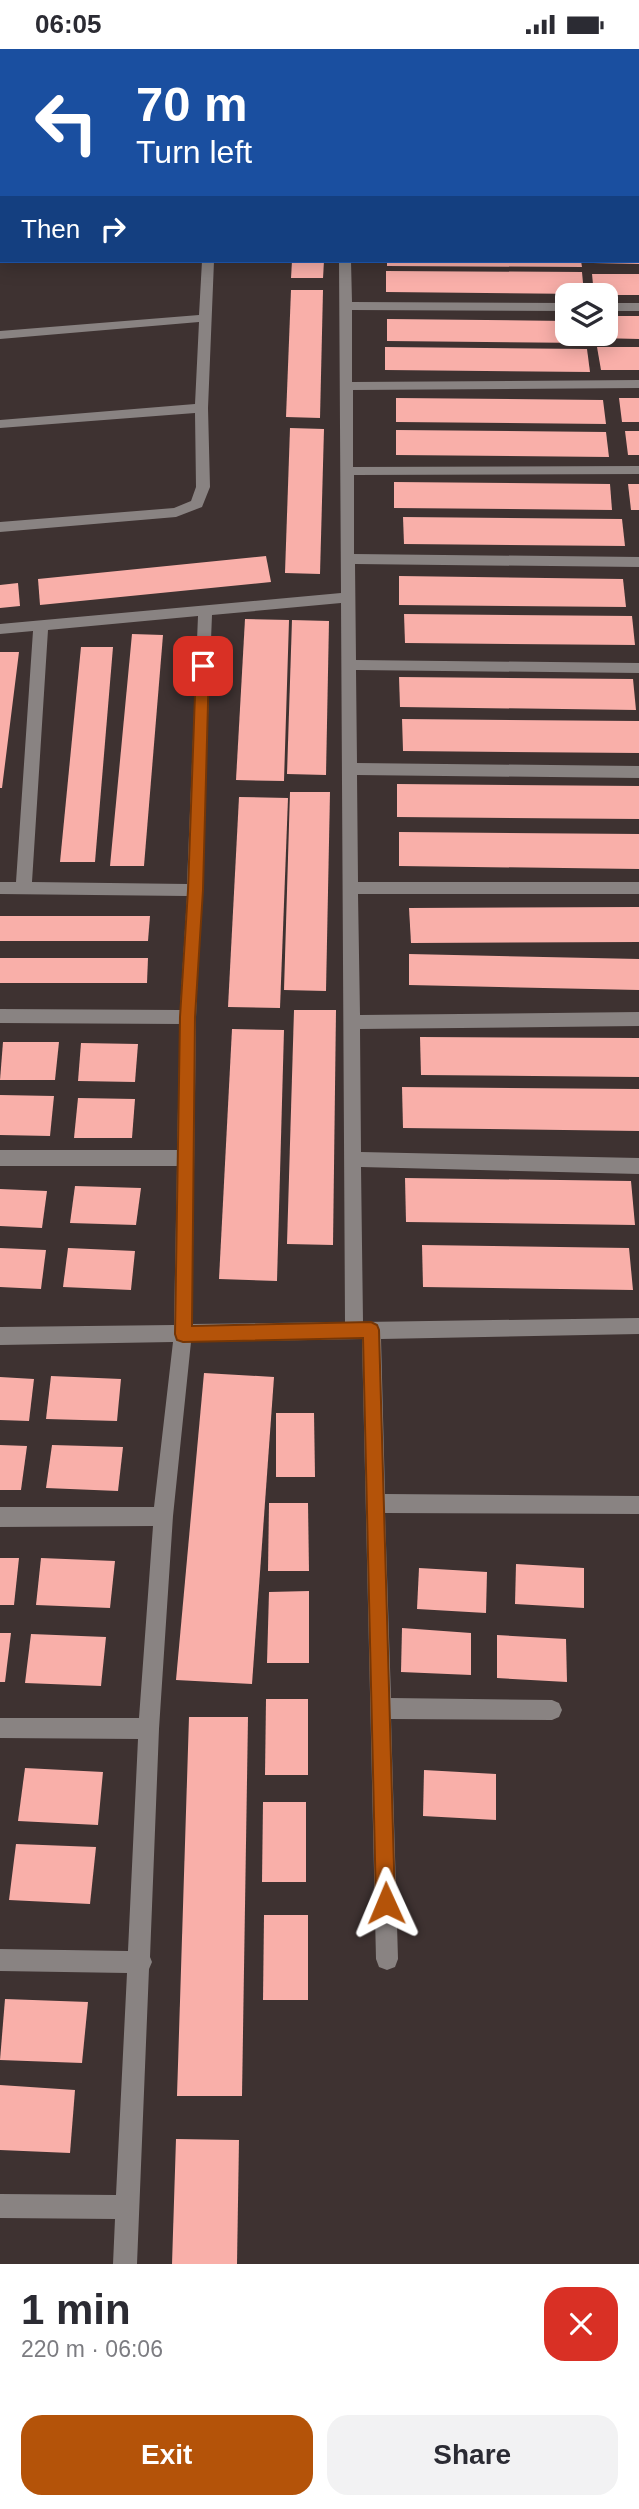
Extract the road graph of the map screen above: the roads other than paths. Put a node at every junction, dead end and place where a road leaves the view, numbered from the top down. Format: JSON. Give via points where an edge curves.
{"nodes":[{"id":1,"x":208,"y":263,"type":"edge"},
{"id":2,"x":345,"y":263,"type":"edge"},
{"id":3,"x":346,"y":306,"type":"junction"},
{"id":4,"x":555,"y":307,"type":"edge"},
{"id":5,"x":618,"y":307,"type":"edge"},
{"id":6,"x":639,"y":307,"type":"edge"},
{"id":7,"x":205,"y":318,"type":"junction"},
{"id":8,"x":0,"y":335,"type":"edge"},
{"id":9,"x":639,"y":384,"type":"edge"},
{"id":10,"x":346,"y":386,"type":"junction"},
{"id":11,"x":201,"y":408,"type":"junction"},
{"id":12,"x":0,"y":424,"type":"edge"},
{"id":13,"x":639,"y":470,"type":"edge"},
{"id":14,"x":347,"y":471,"type":"junction"},
{"id":15,"x":0,"y":527,"type":"edge"},
{"id":16,"x":348,"y":559,"type":"junction"},
{"id":17,"x":639,"y":562,"type":"edge"},
{"id":18,"x":348,"y":597,"type":"junction"},
{"id":19,"x":205,"y":610,"type":"junction"},
{"id":20,"x":41,"y":625,"type":"junction"},
{"id":21,"x":0,"y":629,"type":"edge"},
{"id":22,"x":349,"y":665,"type":"junction"},
{"id":23,"x":639,"y":669,"type":"edge"},
{"id":24,"x":349,"y":769,"type":"junction"},
{"id":25,"x":639,"y":772,"type":"edge"},
{"id":26,"x":0,"y":888,"type":"edge"},
{"id":27,"x":24,"y":888,"type":"junction"},
{"id":28,"x":351,"y":888,"type":"junction"},
{"id":29,"x":639,"y":888,"type":"edge"},
{"id":30,"x":195,"y":890,"type":"junction"},
{"id":31,"x":0,"y":1016,"type":"edge"},
{"id":32,"x":188,"y":1017,"type":"junction"},
{"id":33,"x":639,"y":1019,"type":"edge"},
{"id":34,"x":352,"y":1022,"type":"junction"},
{"id":35,"x":0,"y":1158,"type":"edge"},
{"id":36,"x":185,"y":1158,"type":"junction"},
{"id":37,"x":353,"y":1159,"type":"junction"},
{"id":38,"x":639,"y":1166,"type":"edge"},
{"id":39,"x":639,"y":1326,"type":"edge"},
{"id":40,"x":363,"y":1330,"type":"junction"},
{"id":41,"x":183,"y":1334,"type":"junction"},
{"id":42,"x":0,"y":1336,"type":"edge"},
{"id":43,"x":375,"y":1503,"type":"junction"},
{"id":44,"x":639,"y":1505,"type":"edge"},
{"id":45,"x":163,"y":1516,"type":"junction"},
{"id":46,"x":0,"y":1517,"type":"edge"},
{"id":47,"x":381,"y":1709,"type":"junction"},
{"id":48,"x":552,"y":1710,"type":"dead end"},
{"id":49,"x":0,"y":1728,"type":"edge"},
{"id":50,"x":149,"y":1729,"type":"junction"},
{"id":51,"x":387,"y":1959,"type":"dead end"},
{"id":52,"x":0,"y":1960,"type":"edge"},
{"id":53,"x":141,"y":1962,"type":"junction"},
{"id":54,"x":0,"y":2206,"type":"edge"},
{"id":55,"x":127,"y":2207,"type":"junction"},
{"id":56,"x":125,"y":2264,"type":"edge"}],
"edges":[{"from":1,"to":7,"type":"street"},
{"from":2,"to":3,"type":"street"},
{"from":3,"to":4,"type":"street"},
{"from":3,"to":10,"type":"street"},
{"from":5,"to":6,"type":"street"},
{"from":7,"to":8,"type":"street"},
{"from":7,"to":11,"type":"street"},
{"from":9,"to":10,"type":"street"},
{"from":10,"to":14,"type":"street"},
{"from":11,"to":12,"type":"street"},
{"from":11,"to":15,"type":"street","via":[[203,487],[197,504],[176,512]]},
{"from":13,"to":14,"type":"street"},
{"from":14,"to":16,"type":"street"},
{"from":16,"to":17,"type":"street"},
{"from":16,"to":18,"type":"street"},
{"from":18,"to":19,"type":"street"},
{"from":18,"to":22,"type":"street"},
{"from":19,"to":20,"type":"street"},
{"from":19,"to":30,"type":"street"},
{"from":20,"to":21,"type":"street"},
{"from":20,"to":27,"type":"street"},
{"from":22,"to":23,"type":"street"},
{"from":22,"to":24,"type":"street"},
{"from":24,"to":25,"type":"street"},
{"from":24,"to":28,"type":"street"},
{"from":26,"to":27,"type":"street"},
{"from":27,"to":30,"type":"street"},
{"from":28,"to":29,"type":"street"},
{"from":28,"to":34,"type":"street"},
{"from":30,"to":32,"type":"street"},
{"from":31,"to":32,"type":"street"},
{"from":32,"to":36,"type":"street"},
{"from":33,"to":34,"type":"street"},
{"from":34,"to":37,"type":"street"},
{"from":35,"to":36,"type":"street"},
{"from":36,"to":41,"type":"street"},
{"from":37,"to":38,"type":"street"},
{"from":37,"to":40,"type":"street"},
{"from":39,"to":40,"type":"street"},
{"from":40,"to":41,"type":"street"},
{"from":40,"to":43,"type":"street"},
{"from":41,"to":42,"type":"street"},
{"from":41,"to":45,"type":"street"},
{"from":43,"to":44,"type":"street"},
{"from":43,"to":47,"type":"street"},
{"from":45,"to":46,"type":"street"},
{"from":45,"to":50,"type":"street"},
{"from":47,"to":48,"type":"street"},
{"from":47,"to":51,"type":"street"},
{"from":49,"to":50,"type":"street"},
{"from":50,"to":53,"type":"street"},
{"from":52,"to":53,"type":"street"},
{"from":53,"to":55,"type":"street"},
{"from":54,"to":55,"type":"street"},
{"from":55,"to":56,"type":"street"}]}
